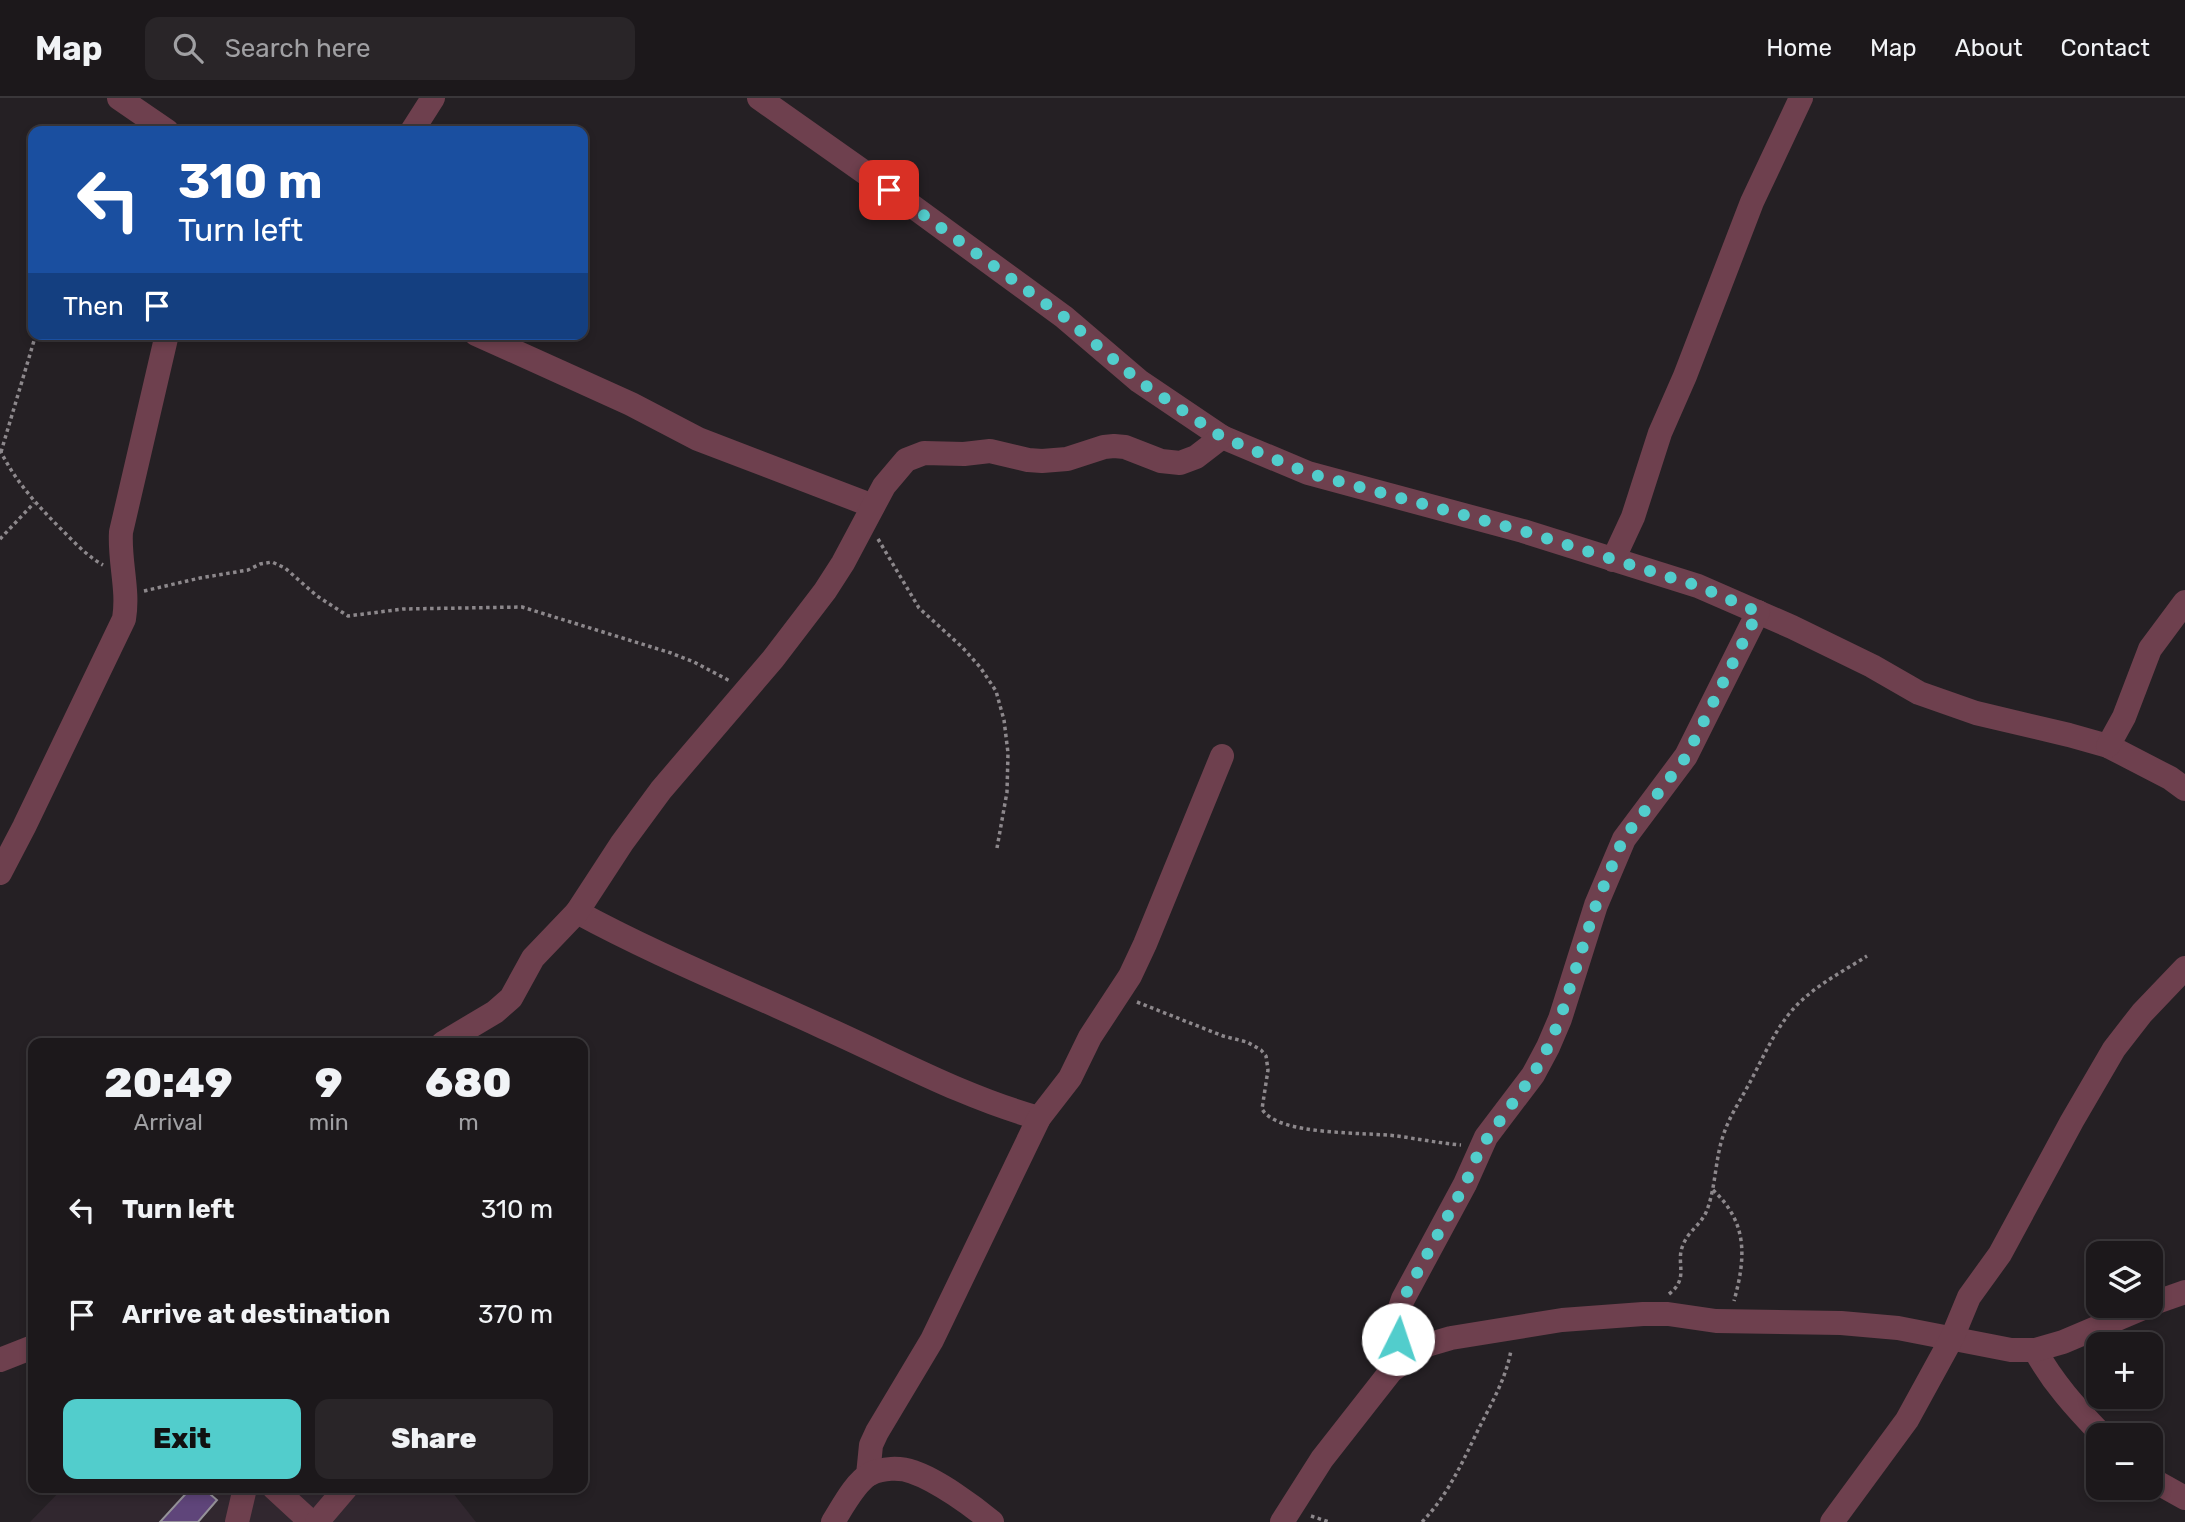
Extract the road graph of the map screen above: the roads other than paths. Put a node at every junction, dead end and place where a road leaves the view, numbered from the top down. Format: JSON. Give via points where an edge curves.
{"nodes":[{"id":1,"x":118,"y":98,"type":"edge"},
{"id":2,"x":433,"y":98,"type":"edge"},
{"id":3,"x":759,"y":98,"type":"edge"},
{"id":4,"x":1801,"y":98,"type":"edge"},
{"id":5,"x":160,"y":126,"type":"edge"},
{"id":6,"x":415,"y":126,"type":"edge"},
{"id":7,"x":166,"y":340,"type":"edge"},
{"id":8,"x":489,"y":340,"type":"edge"},
{"id":9,"x":1222,"y":437,"type":"junction"},
{"id":10,"x":869,"y":513,"type":"junction"},
{"id":11,"x":1613,"y":560,"type":"junction"},
{"id":12,"x":2185,"y":602,"type":"edge"},
{"id":13,"x":1758,"y":612,"type":"junction"},
{"id":14,"x":2108,"y":746,"type":"junction"},
{"id":15,"x":1222,"y":756,"type":"dead end"},
{"id":16,"x":2185,"y":789,"type":"edge"},
{"id":17,"x":0,"y":873,"type":"edge"},
{"id":18,"x":577,"y":912,"type":"junction"},
{"id":19,"x":2185,"y":968,"type":"edge"},
{"id":20,"x":451,"y":1038,"type":"edge"},
{"id":21,"x":1039,"y":1118,"type":"junction"},
{"id":22,"x":2185,"y":1292,"type":"edge"},
{"id":23,"x":2163,"y":1300,"type":"edge"},
{"id":24,"x":2119,"y":1318,"type":"edge"},
{"id":25,"x":1952,"y":1338,"type":"junction"},
{"id":26,"x":28,"y":1349,"type":"edge"},
{"id":27,"x":2035,"y":1350,"type":"junction"},
{"id":28,"x":1410,"y":1356,"type":"junction"},
{"id":29,"x":0,"y":1360,"type":"edge"},
{"id":30,"x":2090,"y":1423,"type":"edge"},
{"id":31,"x":867,"y":1475,"type":"junction"},
{"id":32,"x":2163,"y":1486,"type":"edge"},
{"id":33,"x":244,"y":1493,"type":"edge"},
{"id":34,"x":279,"y":1493,"type":"edge"},
{"id":35,"x":342,"y":1493,"type":"edge"},
{"id":36,"x":2185,"y":1498,"type":"edge"},
{"id":37,"x":237,"y":1522,"type":"edge"},
{"id":38,"x":311,"y":1522,"type":"edge"},
{"id":39,"x":317,"y":1522,"type":"edge"},
{"id":40,"x":834,"y":1522,"type":"edge"},
{"id":41,"x":992,"y":1522,"type":"edge"},
{"id":42,"x":1282,"y":1522,"type":"edge"},
{"id":43,"x":1832,"y":1522,"type":"edge"}],
"edges":[{"from":1,"to":5,"type":"street"},
{"from":2,"to":6,"type":"street"},
{"from":3,"to":9,"type":"street","via":[[1054,310],[1139,381]]},
{"from":4,"to":11,"type":"street","via":[[1752,202]]},
{"from":7,"to":17,"type":"street","via":[[124,516],[124,619]]},
{"from":8,"to":10,"type":"street","via":[[688,435]]},
{"from":9,"to":10,"type":"street","via":[[1180,463],[1114,446],[1042,461],[995,452],[918,454],[902,463]]},
{"from":9,"to":11,"type":"street","via":[[1308,473]]},
{"from":10,"to":18,"type":"street","via":[[825,591],[661,790]]},
{"from":11,"to":13,"type":"street","via":[[1698,586]]},
{"from":12,"to":14,"type":"street","via":[[2150,649]]},
{"from":13,"to":14,"type":"street","via":[[1928,697]]},
{"from":13,"to":28,"type":"street","via":[[1686,757],[1623,839],[1548,1047],[1481,1147],[1398,1311],[1395,1330]]},
{"from":14,"to":16,"type":"street"},
{"from":15,"to":21,"type":"street","via":[[1145,944],[1070,1078]]},
{"from":18,"to":20,"type":"street","via":[[533,958],[511,998]]},
{"from":18,"to":21,"type":"street","via":[[904,1065],[986,1101]]},
{"from":19,"to":25,"type":"street","via":[[2114,1049],[2000,1254],[1969,1297]]},
{"from":21,"to":31,"type":"street","via":[[932,1340],[877,1432]]},
{"from":22,"to":23,"type":"street"},
{"from":24,"to":27,"type":"street"},
{"from":25,"to":27,"type":"street"},
{"from":25,"to":28,"type":"street","via":[[1841,1323],[1643,1314],[1562,1320],[1451,1338]]},
{"from":25,"to":43,"type":"street","via":[[1907,1420]]},
{"from":26,"to":29,"type":"street"},
{"from":27,"to":30,"type":"street","via":[[2067,1399]]},
{"from":28,"to":42,"type":"street","via":[[1391,1371],[1322,1459]]},
{"from":31,"to":40,"type":"street"},
{"from":31,"to":41,"type":"street","via":[[887,1469],[912,1471]]},
{"from":32,"to":36,"type":"street"},
{"from":33,"to":37,"type":"street"},
{"from":34,"to":38,"type":"street"},
{"from":35,"to":39,"type":"street"}]}
